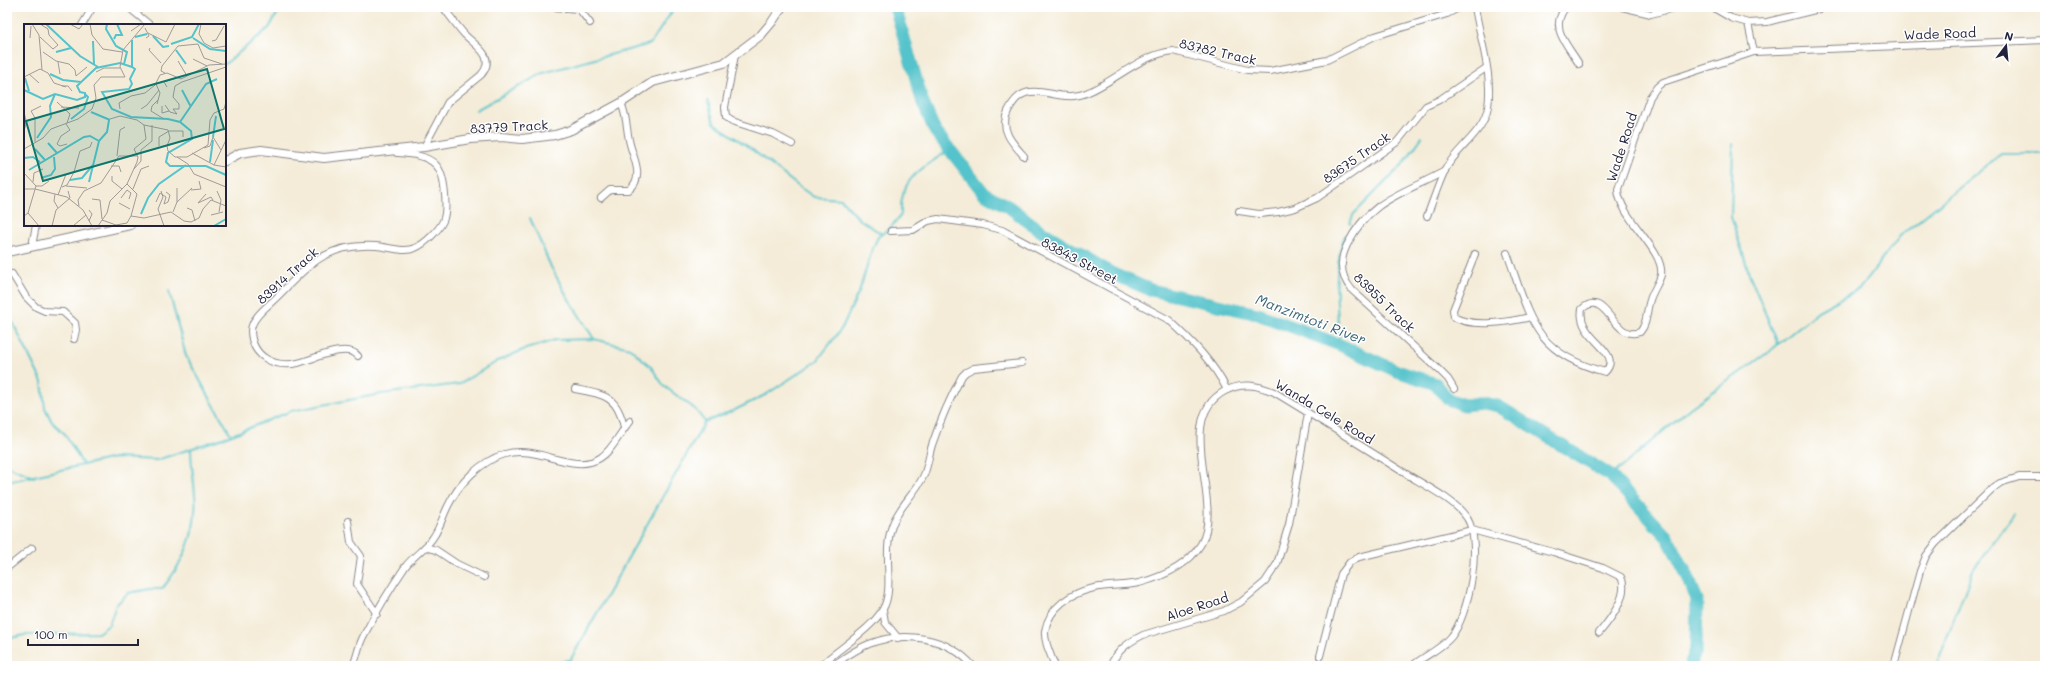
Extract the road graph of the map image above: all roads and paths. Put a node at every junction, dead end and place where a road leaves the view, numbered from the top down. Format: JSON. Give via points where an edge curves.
{"nodes":[{"id":1,"x":93,"y":7,"type":"edge"},
{"id":2,"x":128,"y":7,"type":"edge"},
{"id":3,"x":443,"y":7,"type":"edge"},
{"id":4,"x":553,"y":7,"type":"edge"},
{"id":5,"x":782,"y":7,"type":"edge"},
{"id":6,"x":1460,"y":7,"type":"edge"},
{"id":7,"x":1475,"y":7,"type":"edge"},
{"id":8,"x":1566,"y":7,"type":"edge"},
{"id":9,"x":1622,"y":7,"type":"edge"},
{"id":10,"x":1678,"y":7,"type":"edge"},
{"id":11,"x":1712,"y":7,"type":"edge"},
{"id":12,"x":1827,"y":7,"type":"edge"},
{"id":13,"x":1820,"y":8,"type":"edge"},
{"id":14,"x":590,"y":23,"type":"dead end"},
{"id":15,"x":1748,"y":23,"type":"junction"},
{"id":16,"x":83,"y":24,"type":"edge"},
{"id":17,"x":149,"y":24,"type":"edge"},
{"id":18,"x":2045,"y":40,"type":"edge"},
{"id":19,"x":1754,"y":52,"type":"junction"},
{"id":20,"x":735,"y":55,"type":"junction"},
{"id":21,"x":1579,"y":64,"type":"dead end"},
{"id":22,"x":1486,"y":68,"type":"junction"},
{"id":23,"x":621,"y":103,"type":"junction"},
{"id":24,"x":792,"y":144,"type":"dead end"},
{"id":25,"x":424,"y":147,"type":"junction"},
{"id":26,"x":379,"y":152,"type":"junction"},
{"id":27,"x":1024,"y":156,"type":"dead end"},
{"id":28,"x":226,"y":160,"type":"edge"},
{"id":29,"x":1445,"y":171,"type":"junction"},
{"id":30,"x":601,"y":198,"type":"dead end"},
{"id":31,"x":1239,"y":211,"type":"dead end"},
{"id":32,"x":1427,"y":216,"type":"dead end"},
{"id":33,"x":36,"y":226,"type":"edge"},
{"id":34,"x":125,"y":226,"type":"edge"},
{"id":35,"x":891,"y":231,"type":"dead end"},
{"id":36,"x":32,"y":246,"type":"junction"},
{"id":37,"x":7,"y":252,"type":"edge"},
{"id":38,"x":1507,"y":253,"type":"dead end"},
{"id":39,"x":1474,"y":254,"type":"dead end"},
{"id":40,"x":12,"y":274,"type":"dead end"},
{"id":41,"x":1530,"y":316,"type":"junction"},
{"id":42,"x":74,"y":339,"type":"dead end"},
{"id":43,"x":358,"y":356,"type":"dead end"},
{"id":44,"x":1022,"y":363,"type":"dead end"},
{"id":45,"x":574,"y":389,"type":"dead end"},
{"id":46,"x":1454,"y":389,"type":"dead end"},
{"id":47,"x":1227,"y":390,"type":"junction"},
{"id":48,"x":1308,"y":413,"type":"junction"},
{"id":49,"x":630,"y":421,"type":"dead end"},
{"id":50,"x":624,"y":427,"type":"junction"},
{"id":51,"x":2045,"y":477,"type":"edge"},
{"id":52,"x":348,"y":521,"type":"dead end"},
{"id":53,"x":1472,"y":530,"type":"junction"},
{"id":54,"x":425,"y":547,"type":"junction"},
{"id":55,"x":32,"y":548,"type":"dead end"},
{"id":56,"x":7,"y":568,"type":"edge"},
{"id":57,"x":484,"y":577,"type":"dead end"},
{"id":58,"x":883,"y":610,"type":"junction"},
{"id":59,"x":377,"y":614,"type":"junction"},
{"id":60,"x":1599,"y":634,"type":"dead end"},
{"id":61,"x":898,"y":638,"type":"junction"},
{"id":62,"x":1320,"y":656,"type":"dead end"},
{"id":63,"x":353,"y":666,"type":"edge"},
{"id":64,"x":820,"y":666,"type":"edge"},
{"id":65,"x":832,"y":666,"type":"edge"},
{"id":66,"x":973,"y":666,"type":"edge"},
{"id":67,"x":1055,"y":666,"type":"edge"},
{"id":68,"x":1110,"y":666,"type":"edge"},
{"id":69,"x":1412,"y":666,"type":"edge"},
{"id":70,"x":1894,"y":666,"type":"edge"}],
"edges":[{"from":1,"to":16,"type":"street"},
{"from":2,"to":17,"type":"street"},
{"from":3,"to":25,"type":"street","via":[[465,36],[481,50],[485,56],[486,70],[448,102]]},
{"from":4,"to":14,"type":"street","via":[[579,9]]},
{"from":5,"to":20,"type":"street","name":"83779 Track","via":[[761,35]]},
{"from":6,"to":27,"type":"street","name":"83782 Track","via":[[1447,14],[1375,36],[1333,58],[1279,70],[1258,72],[1173,51],[1147,58],[1077,97],[1038,91],[1026,92],[1012,103],[1004,124],[1011,140]]},
{"from":7,"to":22,"type":"street"},
{"from":8,"to":21,"type":"street","via":[[1559,18],[1558,30]]},
{"from":9,"to":10,"type":"street","via":[[1651,14]]},
{"from":11,"to":15,"type":"street","via":[[1731,18]]},
{"from":12,"to":13,"type":"street"},
{"from":13,"to":15,"type":"street","via":[[1767,22]]},
{"from":15,"to":19,"type":"street"},
{"from":18,"to":19,"type":"street","name":"Wade Road"},
{"from":19,"to":41,"type":"street","name":"Wade Road","via":[[1663,82],[1650,97],[1618,189],[1618,198],[1655,253],[1661,268],[1661,276],[1649,301],[1643,328],[1635,334],[1627,333],[1604,308],[1594,303],[1582,309],[1584,327],[1610,358],[1605,372],[1588,367],[1553,349],[1539,334]]},
{"from":20,"to":23,"type":"street","name":"83779 Track","via":[[713,68],[653,82]]},
{"from":20,"to":24,"type":"street","via":[[725,107],[726,117],[773,134]]},
{"from":22,"to":29,"type":"street","via":[[1489,91],[1485,118]]},
{"from":22,"to":31,"type":"street","name":"83675 Track","via":[[1426,106],[1397,142],[1317,198],[1285,211],[1259,214]]},
{"from":23,"to":25,"type":"street","name":"83779 Track","via":[[571,130],[555,135],[522,139],[470,139]]},
{"from":23,"to":30,"type":"street","via":[[626,113],[637,177],[629,190],[610,190]]},
{"from":25,"to":26,"type":"street","name":"83779 Track"},
{"from":26,"to":28,"type":"street","name":"83779 Track","via":[[324,158],[261,150],[240,153]]},
{"from":26,"to":43,"type":"street","name":"83914 Track","via":[[416,155],[436,164],[443,178],[443,222],[415,248],[406,250],[371,246],[347,247],[321,257],[268,306],[251,328],[258,353],[276,363],[297,364],[343,351],[352,351]]},
{"from":29,"to":32,"type":"street"},
{"from":29,"to":46,"type":"street","name":"83955 Track","via":[[1389,198],[1360,221],[1343,253],[1342,272],[1345,282],[1352,290],[1438,369]]},
{"from":33,"to":36,"type":"street"},
{"from":34,"to":36,"type":"street"},
{"from":35,"to":47,"type":"street","name":"83843 Street","via":[[913,230],[928,221],[938,219],[1002,230],[1169,320],[1211,365]]},
{"from":36,"to":37,"type":"street"},
{"from":38,"to":41,"type":"street","name":"Wade Road"},
{"from":39,"to":41,"type":"street","via":[[1453,310],[1454,317],[1473,322],[1496,323]]},
{"from":40,"to":42,"type":"street","via":[[26,297],[36,307],[45,311],[63,312],[75,323]]},
{"from":44,"to":58,"type":"street","via":[[974,368],[962,376],[942,417],[924,474],[892,526],[887,546],[888,595]]},
{"from":45,"to":50,"type":"street","via":[[599,395],[613,402],[620,411]]},
{"from":47,"to":48,"type":"street","name":"Wanda Cele Road","via":[[1244,385],[1261,387]]},
{"from":47,"to":67,"type":"street","name":"Wanda Cele Road","via":[[1209,407],[1200,437],[1208,512],[1207,529],[1201,544],[1176,569],[1138,583],[1094,588],[1073,594],[1057,606],[1050,616],[1045,632],[1047,648]]},
{"from":48,"to":53,"type":"street","name":"Wanda Cele Road","via":[[1441,495],[1467,518]]},
{"from":48,"to":68,"type":"street","name":"Aloe Road","via":[[1289,524],[1276,564],[1265,582],[1241,602],[1224,611],[1131,640],[1117,652]]},
{"from":49,"to":50,"type":"street"},
{"from":50,"to":54,"type":"street","via":[[606,452],[591,462],[565,462],[521,451],[503,454],[481,466],[473,472],[449,504],[435,535]]},
{"from":51,"to":70,"type":"street","via":[[2019,477],[2000,483],[1936,543],[1926,556],[1920,571]]},
{"from":52,"to":59,"type":"street","via":[[351,542],[360,556],[357,584]]},
{"from":53,"to":60,"type":"street","via":[[1553,552],[1603,568],[1621,577],[1624,587],[1618,606]]},
{"from":53,"to":62,"type":"street","via":[[1360,556],[1350,562],[1341,574]]},
{"from":53,"to":69,"type":"street","name":"Wanda Cele Road","via":[[1473,565],[1458,627],[1446,641]]},
{"from":54,"to":57,"type":"street","via":[[436,550]]},
{"from":54,"to":59,"type":"street","via":[[406,567]]},
{"from":55,"to":56,"type":"street"},
{"from":58,"to":61,"type":"street","via":[[885,622]]},
{"from":58,"to":64,"type":"street","via":[[867,628],[844,644]]},
{"from":59,"to":63,"type":"street","via":[[362,638]]},
{"from":61,"to":65,"type":"street","via":[[870,644]]},
{"from":61,"to":66,"type":"street","via":[[937,641],[951,647]]}]}
